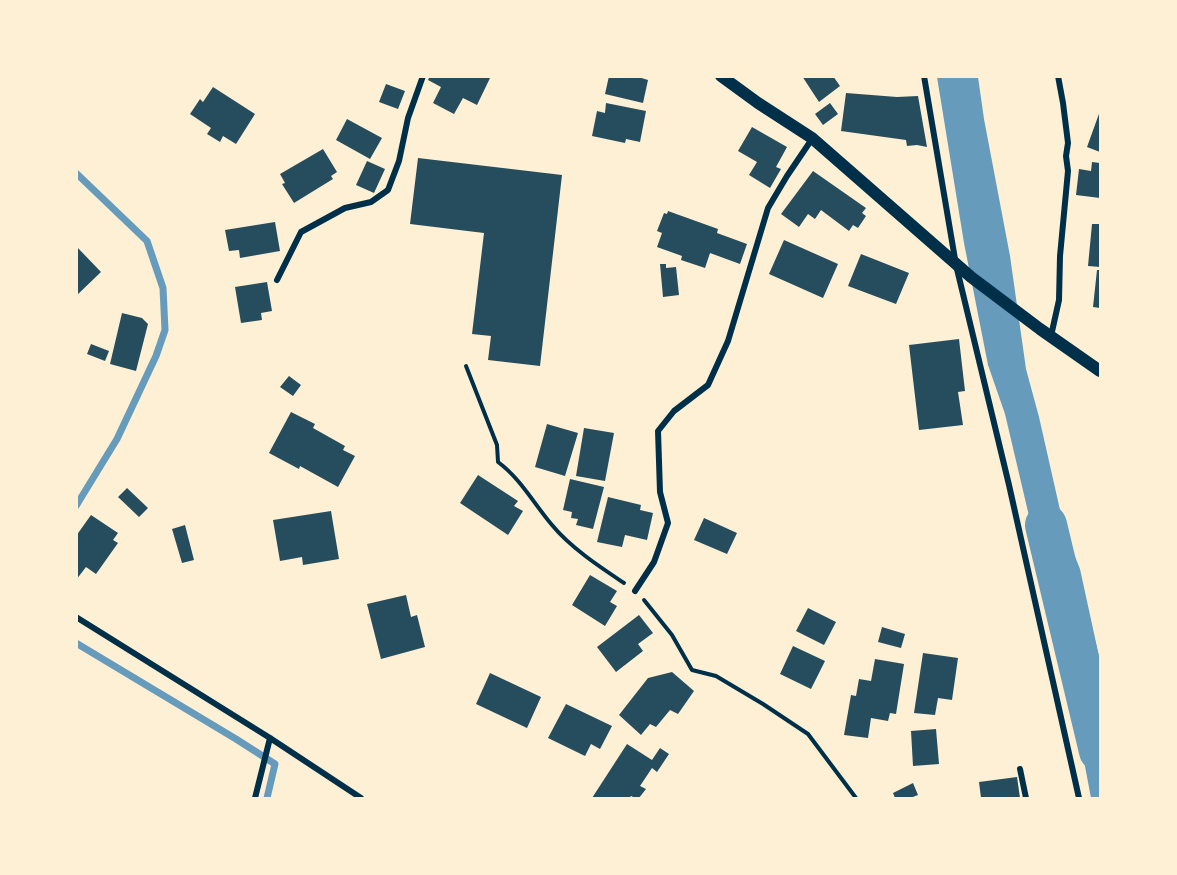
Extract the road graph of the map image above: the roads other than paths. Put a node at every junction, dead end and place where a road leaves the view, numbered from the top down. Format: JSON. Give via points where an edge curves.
{"nodes":[{"id":1,"x":423,"y":76,"type":"edge"},
{"id":2,"x":721,"y":76,"type":"edge"},
{"id":3,"x":924,"y":76,"type":"edge"},
{"id":4,"x":1058,"y":76,"type":"edge"},
{"id":5,"x":812,"y":138,"type":"junction"},
{"id":6,"x":956,"y":266,"type":"junction"},
{"id":7,"x":277,"y":280,"type":"dead end"},
{"id":8,"x":1051,"y":336,"type":"junction"},
{"id":9,"x":1101,"y":371,"type":"edge"},
{"id":10,"x":635,"y":591,"type":"dead end"},
{"id":11,"x":76,"y":617,"type":"edge"},
{"id":12,"x":270,"y":738,"type":"junction"},
{"id":13,"x":1020,"y":769,"type":"dead end"},
{"id":14,"x":255,"y":798,"type":"edge"},
{"id":15,"x":361,"y":798,"type":"edge"},
{"id":16,"x":1026,"y":798,"type":"edge"},
{"id":17,"x":1079,"y":798,"type":"edge"}],
"edges":[{"from":1,"to":7,"type":"street","via":[[388,190],[371,202],[345,208],[301,232]]},
{"from":2,"to":5,"type":"main road"},
{"from":3,"to":6,"type":"street"},
{"from":4,"to":8,"type":"street","via":[[1068,171],[1059,300]]},
{"from":5,"to":6,"type":"main road"},
{"from":5,"to":10,"type":"street","via":[[768,208],[728,341],[708,386],[674,411],[658,431],[660,492],[668,523],[654,562]]},
{"from":6,"to":8,"type":"main road"},
{"from":6,"to":17,"type":"street"},
{"from":8,"to":9,"type":"main road"},
{"from":11,"to":12,"type":"street"},
{"from":12,"to":14,"type":"street"},
{"from":12,"to":15,"type":"street"},
{"from":13,"to":16,"type":"street"}]}
